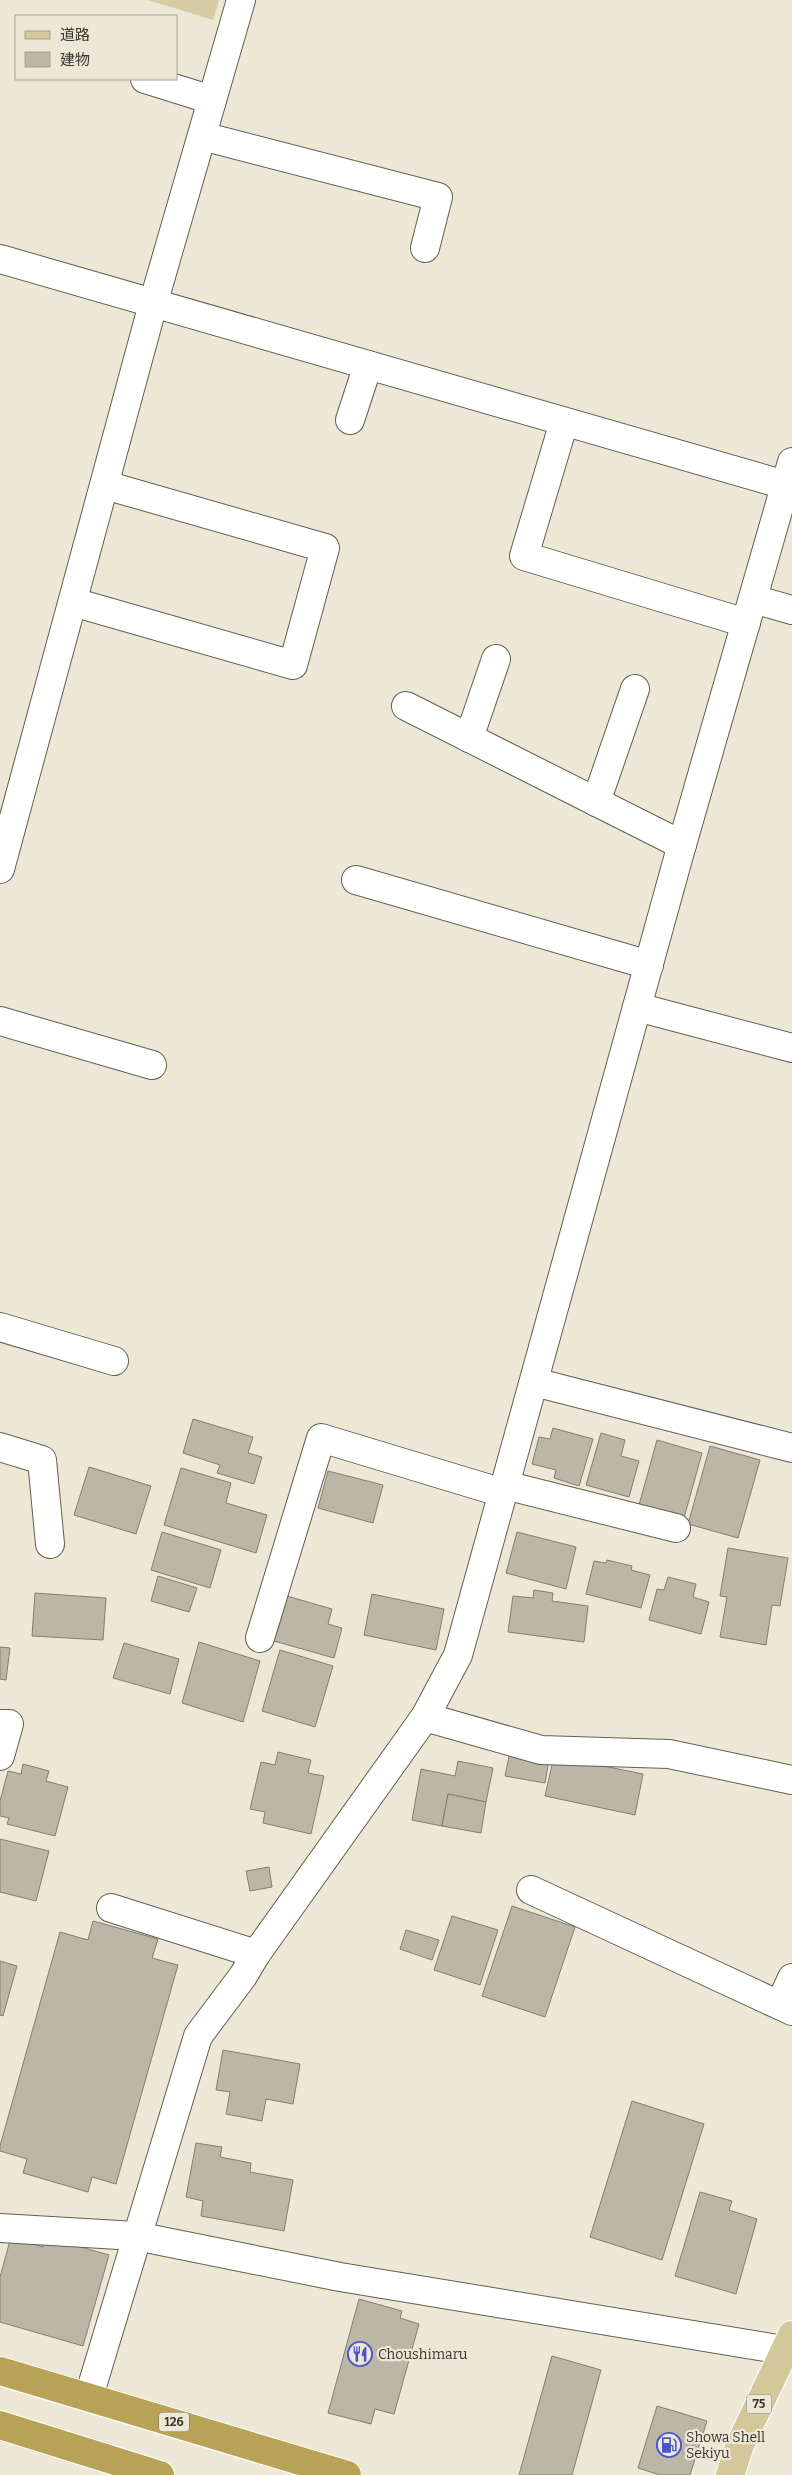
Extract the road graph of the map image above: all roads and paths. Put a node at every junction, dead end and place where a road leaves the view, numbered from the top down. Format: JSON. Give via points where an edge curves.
{"nodes":[{"id":1,"x":241,"y":0,"type":"edge"},
{"id":2,"x":148,"y":80,"type":"edge"},
{"id":3,"x":212,"y":100,"type":"junction"},
{"id":4,"x":202,"y":136,"type":"junction"},
{"id":5,"x":425,"y":248,"type":"dead end"},
{"id":6,"x":0,"y":259,"type":"edge"},
{"id":7,"x":154,"y":304,"type":"junction"},
{"id":8,"x":368,"y":365,"type":"junction"},
{"id":9,"x":350,"y":420,"type":"dead end"},
{"id":10,"x":564,"y":422,"type":"junction"},
{"id":11,"x":790,"y":478,"type":"edge"},
{"id":12,"x":105,"y":485,"type":"junction"},
{"id":13,"x":73,"y":602,"type":"junction"},
{"id":14,"x":792,"y":610,"type":"edge"},
{"id":15,"x":750,"y":611,"type":"junction"},
{"id":16,"x":496,"y":659,"type":"dead end"},
{"id":17,"x":634,"y":689,"type":"dead end"},
{"id":18,"x":406,"y":706,"type":"dead end"},
{"id":19,"x":469,"y":738,"type":"junction"},
{"id":20,"x":596,"y":802,"type":"junction"},
{"id":21,"x":682,"y":845,"type":"junction"},
{"id":22,"x":0,"y":869,"type":"edge"},
{"id":23,"x":356,"y":880,"type":"dead end"},
{"id":24,"x":649,"y":965,"type":"junction"},
{"id":25,"x":637,"y":1007,"type":"junction"},
{"id":26,"x":0,"y":1021,"type":"edge"},
{"id":27,"x":792,"y":1048,"type":"edge"},
{"id":28,"x":152,"y":1066,"type":"dead end"},
{"id":29,"x":0,"y":1327,"type":"edge"},
{"id":30,"x":114,"y":1361,"type":"dead end"},
{"id":31,"x":534,"y":1382,"type":"junction"},
{"id":32,"x":0,"y":1447,"type":"edge"},
{"id":33,"x":792,"y":1448,"type":"edge"},
{"id":34,"x":504,"y":1489,"type":"junction"},
{"id":35,"x":676,"y":1528,"type":"dead end"},
{"id":36,"x":50,"y":1544,"type":"dead end"},
{"id":37,"x":260,"y":1638,"type":"dead end"},
{"id":38,"x":426,"y":1717,"type":"junction"},
{"id":39,"x":0,"y":1724,"type":"edge"},
{"id":40,"x":0,"y":1756,"type":"edge"},
{"id":41,"x":792,"y":1780,"type":"edge"},
{"id":42,"x":530,"y":1890,"type":"dead end"},
{"id":43,"x":111,"y":1908,"type":"dead end"},
{"id":44,"x":256,"y":1954,"type":"junction"},
{"id":45,"x":792,"y":1978,"type":"edge"},
{"id":46,"x":786,"y":2007,"type":"edge"},
{"id":47,"x":0,"y":2228,"type":"edge"},
{"id":48,"x":136,"y":2236,"type":"junction"},
{"id":49,"x":788,"y":2343,"type":"edge"},
{"id":50,"x":0,"y":2371,"type":"edge"},
{"id":51,"x":89,"y":2396,"type":"junction"},
{"id":52,"x":0,"y":2425,"type":"edge"},
{"id":53,"x":160,"y":2475,"type":"edge"},
{"id":54,"x":347,"y":2475,"type":"edge"},
{"id":55,"x":730,"y":2475,"type":"edge"}],
"edges":[{"from":1,"to":3,"type":"street"},
{"from":2,"to":3,"type":"street"},
{"from":3,"to":4,"type":"street"},
{"from":4,"to":5,"type":"street","via":[[438,197]]},
{"from":4,"to":7,"type":"street"},
{"from":6,"to":7,"type":"street"},
{"from":7,"to":8,"type":"street"},
{"from":7,"to":12,"type":"street"},
{"from":8,"to":9,"type":"street"},
{"from":8,"to":10,"type":"street"},
{"from":10,"to":11,"type":"street"},
{"from":10,"to":15,"type":"street","via":[[524,556]]},
{"from":11,"to":15,"type":"street"},
{"from":12,"to":13,"type":"street"},
{"from":12,"to":13,"type":"street","via":[[325,548],[293,665]]},
{"from":13,"to":22,"type":"street"},
{"from":14,"to":15,"type":"street"},
{"from":15,"to":21,"type":"street"},
{"from":16,"to":19,"type":"street"},
{"from":17,"to":20,"type":"street"},
{"from":18,"to":19,"type":"street"},
{"from":19,"to":20,"type":"street"},
{"from":20,"to":21,"type":"street"},
{"from":21,"to":24,"type":"street"},
{"from":23,"to":24,"type":"street"},
{"from":24,"to":25,"type":"street"},
{"from":25,"to":27,"type":"street"},
{"from":25,"to":31,"type":"street"},
{"from":26,"to":28,"type":"street"},
{"from":29,"to":30,"type":"street"},
{"from":31,"to":33,"type":"street"},
{"from":31,"to":34,"type":"street"},
{"from":32,"to":36,"type":"street","via":[[42,1460]]},
{"from":34,"to":35,"type":"street"},
{"from":34,"to":37,"type":"street","via":[[321,1438]]},
{"from":34,"to":38,"type":"street","via":[[458,1655]]},
{"from":38,"to":41,"type":"street","via":[[541,1750],[669,1754]]},
{"from":38,"to":44,"type":"street"},
{"from":39,"to":40,"type":"street","via":[[9,1724]]},
{"from":42,"to":46,"type":"street"},
{"from":43,"to":44,"type":"street"},
{"from":44,"to":48,"type":"street","via":[[198,2036]]},
{"from":45,"to":46,"type":"street"},
{"from":47,"to":48,"type":"street"},
{"from":48,"to":49,"type":"street","via":[[340,2277]]},
{"from":48,"to":51,"type":"street"},
{"from":49,"to":55,"type":"main road","number":"75","via":[[740,2445]]},
{"from":50,"to":51,"type":"highway","number":"126"},
{"from":51,"to":54,"type":"highway","number":"126"},
{"from":52,"to":53,"type":"highway"}]}
